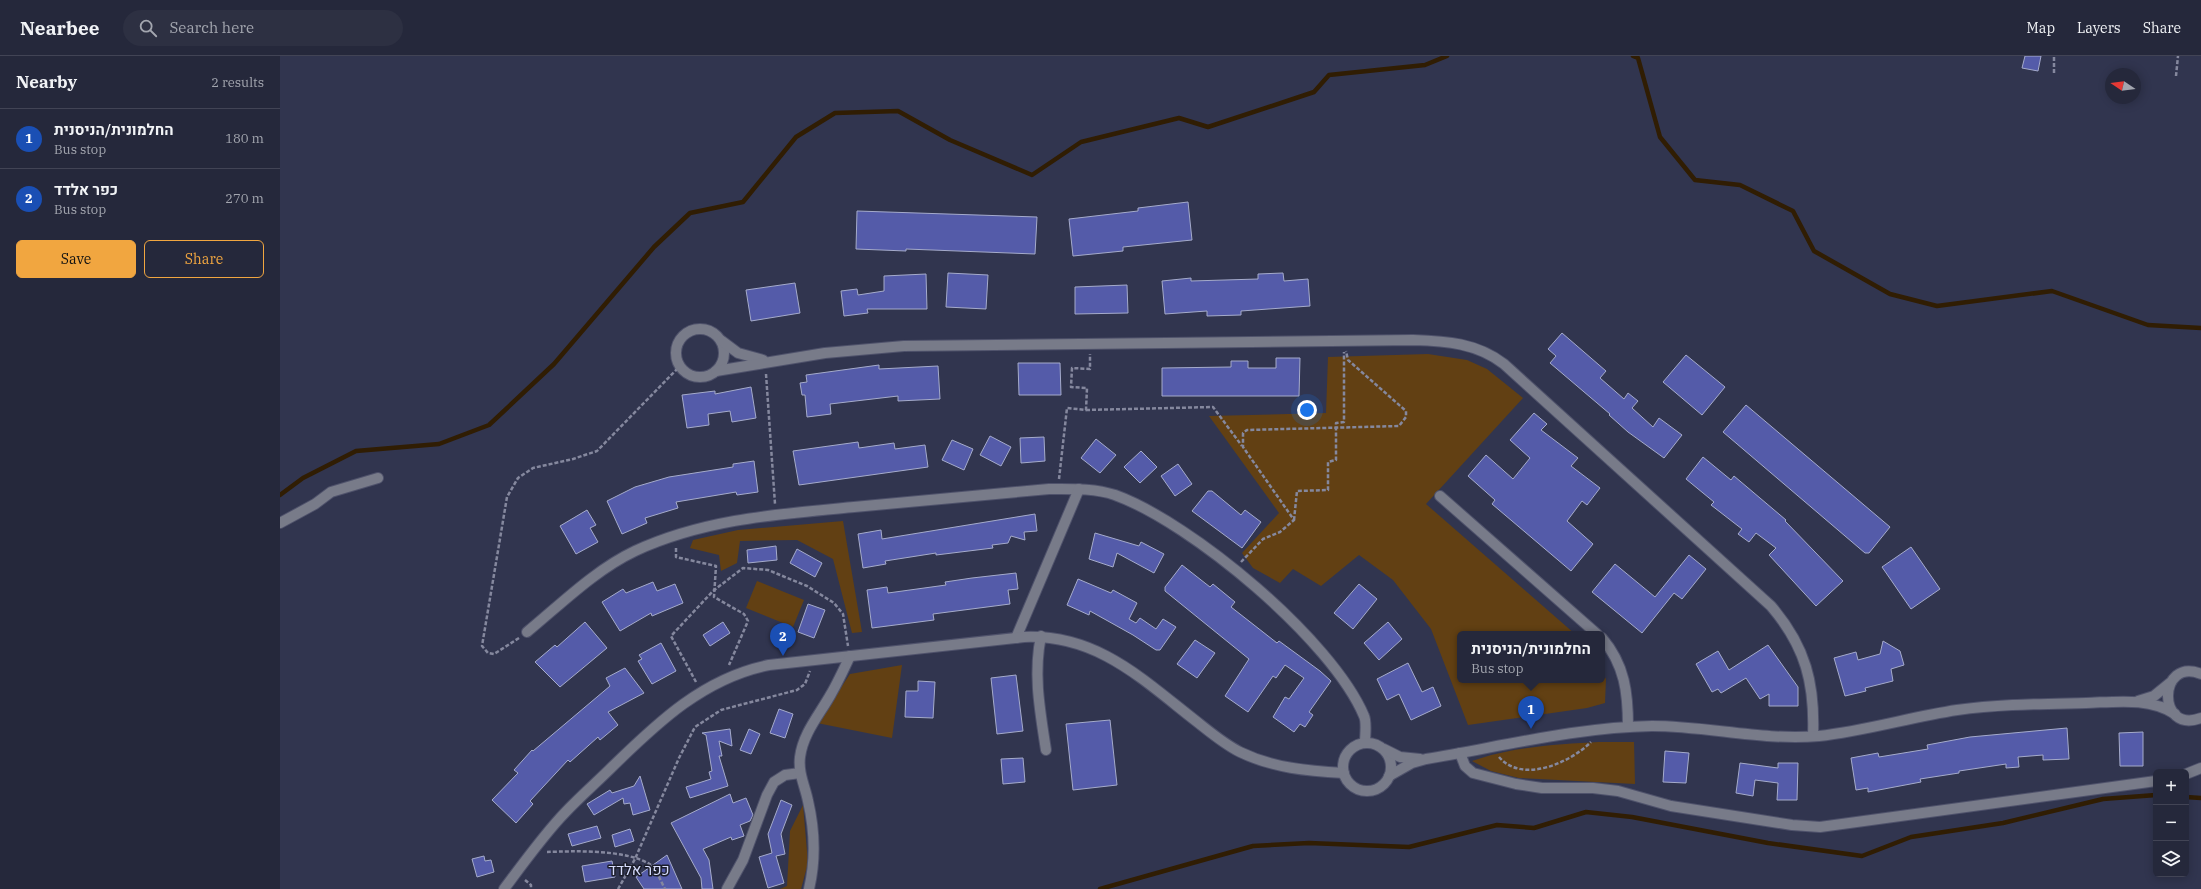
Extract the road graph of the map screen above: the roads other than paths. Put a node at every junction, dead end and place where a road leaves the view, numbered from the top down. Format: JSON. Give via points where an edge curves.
{"nodes":[{"id":1,"x":721,"y":340,"type":"junction"},
{"id":2,"x":769,"y":362,"type":"junction"},
{"id":3,"x":716,"y":372,"type":"junction"},
{"id":4,"x":378,"y":478,"type":"dead end"},
{"id":5,"x":1079,"y":489,"type":"junction"},
{"id":6,"x":1440,"y":496,"type":"dead end"},
{"id":7,"x":280,"y":523,"type":"edge"},
{"id":8,"x":1594,"y":631,"type":"edge"},
{"id":9,"x":527,"y":632,"type":"road end"},
{"id":10,"x":1041,"y":636,"type":"junction"},
{"id":11,"x":1016,"y":638,"type":"junction"},
{"id":12,"x":1605,"y":642,"type":"edge"},
{"id":13,"x":850,"y":656,"type":"junction"},
{"id":14,"x":2201,"y":674,"type":"edge"},
{"id":15,"x":2170,"y":683,"type":"junction"},
{"id":16,"x":2134,"y":702,"type":"junction"},
{"id":17,"x":2175,"y":714,"type":"junction"},
{"id":18,"x":2201,"y":718,"type":"edge"},
{"id":19,"x":1628,"y":727,"type":"junction"},
{"id":20,"x":1813,"y":736,"type":"junction"},
{"id":21,"x":1365,"y":743,"type":"junction"},
{"id":22,"x":1383,"y":748,"type":"junction"},
{"id":23,"x":1046,"y":750,"type":"dead end"},
{"id":24,"x":1460,"y":753,"type":"junction"},
{"id":25,"x":1426,"y":759,"type":"junction"},
{"id":26,"x":2201,"y":768,"type":"edge"},
{"id":27,"x":800,"y":773,"type":"junction"},
{"id":28,"x":1344,"y":773,"type":"junction"},
{"id":29,"x":2189,"y":773,"type":"edge"},
{"id":30,"x":1389,"y":776,"type":"junction"},
{"id":31,"x":2153,"y":781,"type":"edge"},
{"id":32,"x":504,"y":889,"type":"edge"},
{"id":33,"x":727,"y":889,"type":"edge"},
{"id":34,"x":809,"y":889,"type":"edge"}],
"edges":[{"from":1,"to":2,"type":"street","via":[[729,348],[743,355]]},
{"from":1,"to":3,"type":"street","via":[[723,362]]},
{"from":1,"to":3,"type":"street","via":[[713,332],[698,329],[682,337],[677,348],[677,359],[688,374],[699,377]]},
{"from":2,"to":3,"type":"street"},
{"from":2,"to":20,"type":"street","via":[[885,347],[1413,340],[1456,343],[1482,350],[1504,364],[1771,606],[1797,642],[1807,668],[1813,694]]},
{"from":4,"to":7,"type":"street","via":[[331,492]]},
{"from":5,"to":9,"type":"street","via":[[776,515],[730,521],[686,532],[634,552],[601,572]]},
{"from":5,"to":11,"type":"street"},
{"from":5,"to":21,"type":"street","via":[[1114,495],[1165,520],[1234,570],[1296,625],[1333,665],[1365,717]]},
{"from":6,"to":8,"type":"street"},
{"from":10,"to":11,"type":"street"},
{"from":10,"to":23,"type":"street","via":[[1037,658],[1037,684]]},
{"from":10,"to":28,"type":"street","via":[[1085,645],[1116,660],[1219,739],[1250,756],[1294,769]]},
{"from":11,"to":13,"type":"street"},
{"from":12,"to":19,"type":"street","via":[[1624,676],[1628,699]]},
{"from":13,"to":27,"type":"street","via":[[831,696],[819,711],[809,731],[800,756]]},
{"from":13,"to":32,"type":"street","via":[[761,667],[722,680],[668,714],[560,818]]},
{"from":14,"to":15,"type":"street","via":[[2185,672]]},
{"from":15,"to":16,"type":"street","via":[[2150,698]]},
{"from":15,"to":17,"type":"street","via":[[2167,698],[2170,709]]},
{"from":16,"to":17,"type":"street","via":[[2158,706]]},
{"from":16,"to":20,"type":"street","via":[[1983,707]]},
{"from":17,"to":18,"type":"street","via":[[2189,720]]},
{"from":19,"to":20,"type":"street","via":[[1669,726],[1781,737]]},
{"from":19,"to":24,"type":"street"},
{"from":21,"to":22,"type":"street"},
{"from":21,"to":28,"type":"street","via":[[1354,746],[1346,754]]},
{"from":22,"to":25,"type":"street","via":[[1400,757]]},
{"from":22,"to":30,"type":"street","via":[[1390,761]]},
{"from":24,"to":25,"type":"street"},
{"from":24,"to":31,"type":"street","via":[[1465,766],[1473,773],[1516,784],[1542,788],[1593,788],[1618,791],[1670,806],[1820,827]]},
{"from":25,"to":30,"type":"street","via":[[1412,763]]},
{"from":26,"to":29,"type":"street"},
{"from":27,"to":33,"type":"street","via":[[785,775],[774,782],[743,860]]},
{"from":27,"to":34,"type":"street","via":[[813,825],[815,851]]},
{"from":28,"to":30,"type":"street","via":[[1351,785],[1365,791],[1380,787]]}]}
